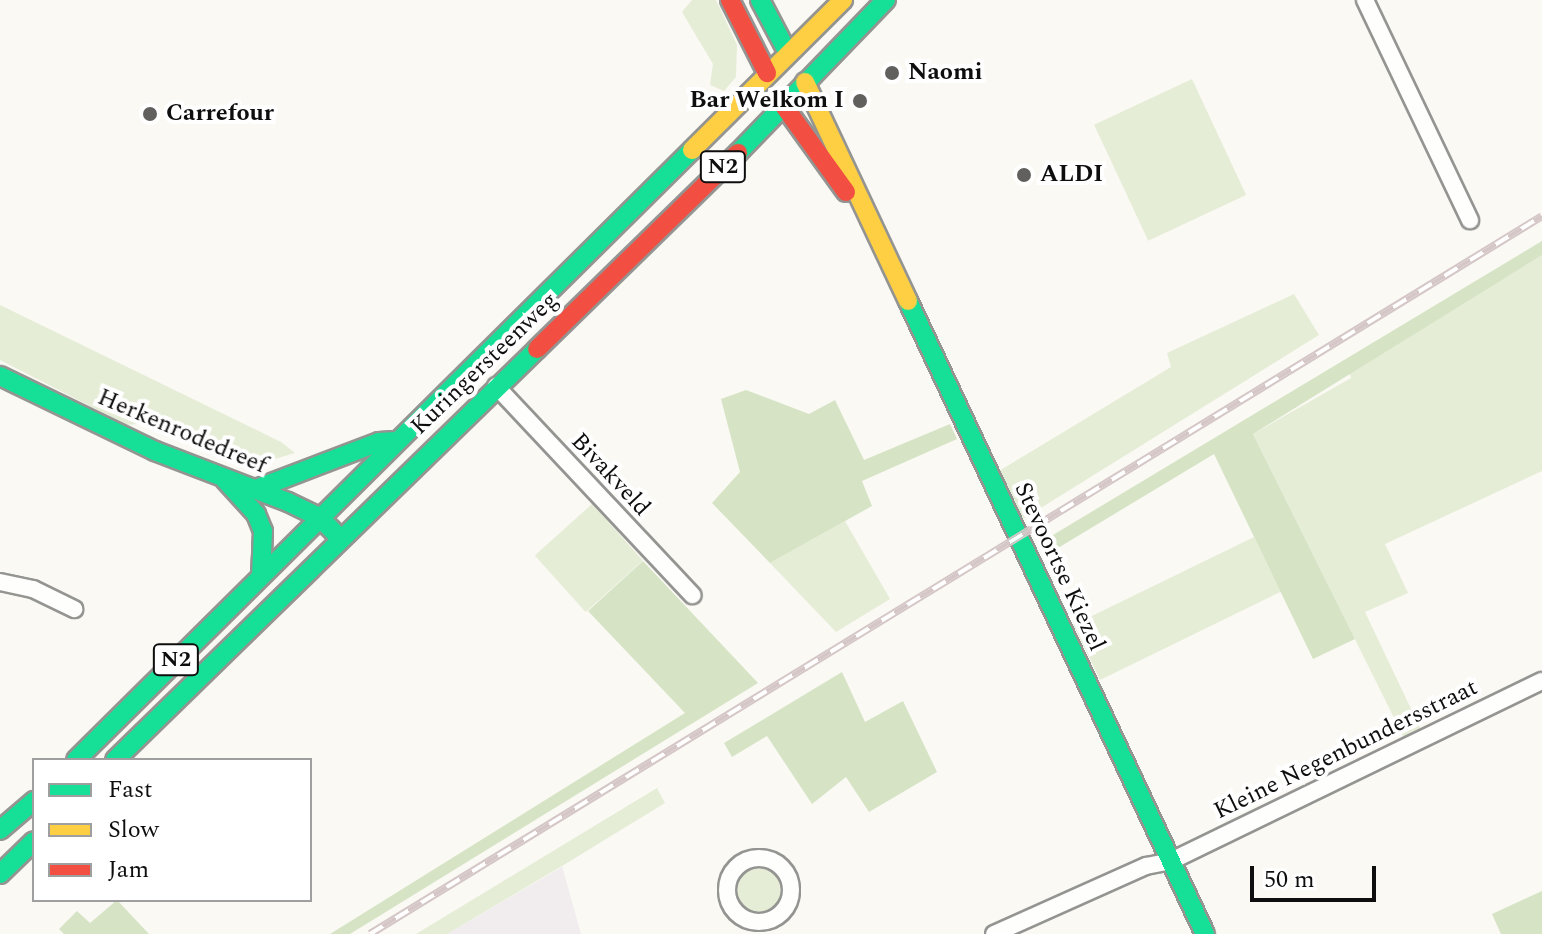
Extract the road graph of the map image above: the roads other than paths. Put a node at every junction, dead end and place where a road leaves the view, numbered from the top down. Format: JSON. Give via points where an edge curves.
{"nodes":[{"id":1,"x":730,"y":0,"type":"edge"},
{"id":2,"x":760,"y":0,"type":"edge"},
{"id":3,"x":843,"y":0,"type":"edge"},
{"id":4,"x":886,"y":0,"type":"edge"},
{"id":5,"x":1365,"y":0,"type":"edge"},
{"id":6,"x":788,"y":53,"type":"junction"},
{"id":7,"x":767,"y":73,"type":"junction"},
{"id":8,"x":805,"y":82,"type":"junction"},
{"id":9,"x":784,"y":106,"type":"junction"},
{"id":10,"x":1470,"y":220,"type":"dead end"},
{"id":11,"x":869,"y":221,"type":"junction"},
{"id":12,"x":0,"y":376,"type":"edge"},
{"id":13,"x":496,"y":386,"type":"junction"},
{"id":14,"x":396,"y":441,"type":"junction"},
{"id":15,"x":221,"y":477,"type":"junction"},
{"id":16,"x":256,"y":489,"type":"junction"},
{"id":17,"x":319,"y":517,"type":"junction"},
{"id":18,"x":340,"y":538,"type":"junction"},
{"id":19,"x":261,"y":576,"type":"junction"},
{"id":20,"x":0,"y":582,"type":"edge"},
{"id":21,"x":692,"y":595,"type":"dead end"},
{"id":22,"x":74,"y":609,"type":"dead end"},
{"id":23,"x":1542,"y":681,"type":"edge"},
{"id":24,"x":78,"y":758,"type":"edge"},
{"id":25,"x":117,"y":758,"type":"edge"},
{"id":26,"x":32,"y":803,"type":"edge"},
{"id":27,"x":0,"y":830,"type":"edge"},
{"id":28,"x":32,"y":843,"type":"edge"},
{"id":29,"x":1171,"y":861,"type":"junction"},
{"id":30,"x":0,"y":874,"type":"edge"},
{"id":31,"x":994,"y":934,"type":"edge"},
{"id":32,"x":1205,"y":934,"type":"edge"}],
"edges":[{"from":1,"to":7,"type":"main road","name":"Stevoortse Kiezel"},
{"from":2,"to":6,"type":"main road","name":"Stevoortse Kiezel"},
{"from":3,"to":6,"type":"main road","name":"Kuringersteenweg","number":"N2"},
{"from":4,"to":8,"type":"main road","name":"Kuringersteenweg","number":"N2"},
{"from":5,"to":10,"type":"street"},
{"from":6,"to":7,"type":"main road","name":"Kuringersteenweg","number":"N2"},
{"from":6,"to":8,"type":"main road","name":"Stevoortse Kiezel"},
{"from":7,"to":9,"type":"main road","name":"Stevoortse Kiezel"},
{"from":7,"to":14,"type":"main road","name":"Kuringersteenweg","number":"N2","via":[[678,168]]},
{"from":8,"to":9,"type":"main road","name":"Kuringersteenweg","number":"N2"},
{"from":8,"to":11,"type":"main road","name":"Stevoortse Kiezel"},
{"from":9,"to":11,"type":"main road","name":"Stevoortse Kiezel"},
{"from":9,"to":13,"type":"main road","name":"Kuringersteenweg","number":"N2"},
{"from":11,"to":29,"type":"main road","name":"Stevoortse Kiezel"},
{"from":12,"to":15,"type":"main road","name":"Herkenrodedreef"},
{"from":13,"to":18,"type":"main road","name":"Kuringersteenweg","number":"N2"},
{"from":13,"to":21,"type":"street","name":"Bivakveld"},
{"from":14,"to":16,"type":"main road","via":[[379,442]]},
{"from":14,"to":17,"type":"main road","name":"Kuringersteenweg","number":"N2"},
{"from":15,"to":16,"type":"main road","name":"Herkenrodedreef"},
{"from":15,"to":19,"type":"main road","via":[[260,524],[265,541]]},
{"from":16,"to":17,"type":"main road","name":"Herkenrodedreef"},
{"from":17,"to":18,"type":"main road","name":"Herkenrodedreef"},
{"from":17,"to":19,"type":"main road","name":"Kuringersteenweg","number":"N2"},
{"from":18,"to":25,"type":"main road","name":"Kuringersteenweg","number":"N2"},
{"from":19,"to":24,"type":"main road","name":"Kuringersteenweg","number":"N2"},
{"from":20,"to":22,"type":"street","via":[[33,589]]},
{"from":23,"to":29,"type":"street","name":"Kleine Negenbundersstraat"},
{"from":26,"to":27,"type":"main road"},
{"from":28,"to":30,"type":"main road"},
{"from":29,"to":31,"type":"street","name":"Kleine Negenbundersstraat","via":[[1146,866]]},
{"from":29,"to":32,"type":"main road","name":"Stevoortse Kiezel"}]}
